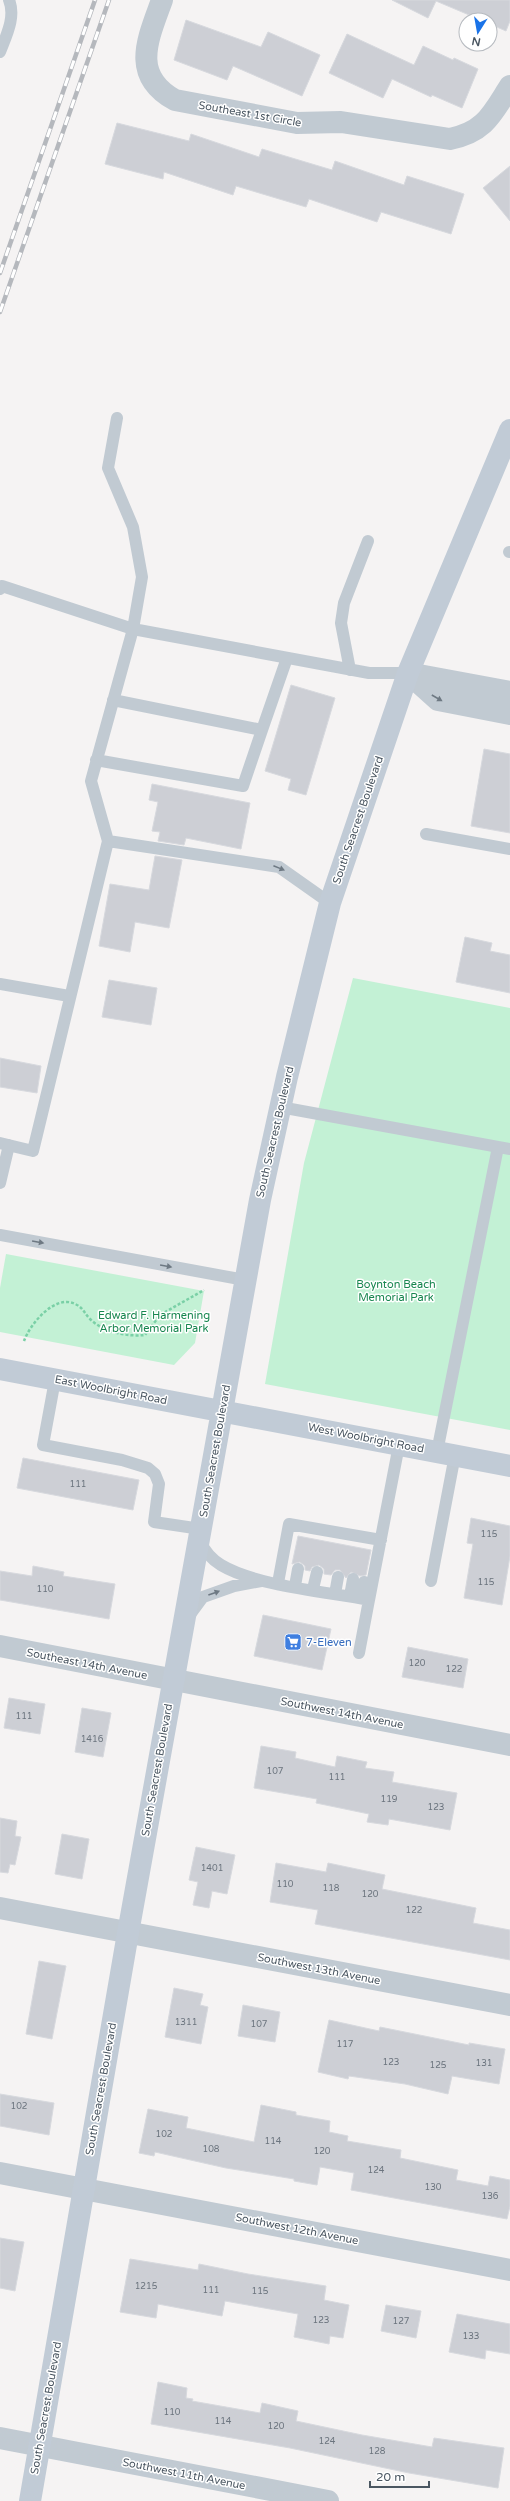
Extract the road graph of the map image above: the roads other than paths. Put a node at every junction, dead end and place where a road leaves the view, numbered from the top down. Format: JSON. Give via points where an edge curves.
{"nodes":[{"id":1,"x":9,"y":0,"type":"edge"},
{"id":2,"x":162,"y":0,"type":"edge"},
{"id":3,"x":0,"y":52,"type":"edge"},
{"id":4,"x":510,"y":86,"type":"edge"},
{"id":5,"x":117,"y":418,"type":"dead end"},
{"id":6,"x":510,"y":430,"type":"edge"},
{"id":7,"x":368,"y":541,"type":"dead end"},
{"id":8,"x":0,"y":589,"type":"edge"},
{"id":9,"x":133,"y":628,"type":"junction"},
{"id":10,"x":287,"y":658,"type":"junction"},
{"id":11,"x":350,"y":670,"type":"junction"},
{"id":12,"x":408,"y":673,"type":"junction"},
{"id":13,"x":510,"y":692,"type":"edge"},
{"id":14,"x":113,"y":700,"type":"junction"},
{"id":15,"x":510,"y":714,"type":"edge"},
{"id":16,"x":262,"y":730,"type":"junction"},
{"id":17,"x":96,"y":760,"type":"junction"},
{"id":18,"x":426,"y":834,"type":"dead end"},
{"id":19,"x":108,"y":841,"type":"junction"},
{"id":20,"x":510,"y":849,"type":"edge"},
{"id":21,"x":330,"y":903,"type":"junction"},
{"id":22,"x":0,"y":984,"type":"edge"},
{"id":23,"x":69,"y":996,"type":"junction"},
{"id":24,"x":280,"y":1107,"type":"junction"},
{"id":25,"x":5,"y":1144,"type":"edge"},
{"id":26,"x":504,"y":1148,"type":"edge"},
{"id":27,"x":0,"y":1183,"type":"edge"},
{"id":28,"x":0,"y":1235,"type":"edge"},
{"id":29,"x":245,"y":1280,"type":"junction"},
{"id":30,"x":0,"y":1369,"type":"edge"},
{"id":31,"x":55,"y":1380,"type":"junction"},
{"id":32,"x":222,"y":1411,"type":"junction"},
{"id":33,"x":400,"y":1445,"type":"junction"},
{"id":34,"x":446,"y":1454,"type":"junction"},
{"id":35,"x":510,"y":1466,"type":"edge"},
{"id":36,"x":200,"y":1534,"type":"junction"},
{"id":37,"x":375,"y":1543,"type":"junction"},
{"id":38,"x":298,"y":1569,"type":"dead end"},
{"id":39,"x":317,"y":1572,"type":"dead end"},
{"id":40,"x":338,"y":1576,"type":"dead end"},
{"id":41,"x":358,"y":1580,"type":"dead end"},
{"id":42,"x":431,"y":1580,"type":"dead end"},
{"id":43,"x":265,"y":1581,"type":"junction"},
{"id":44,"x":278,"y":1583,"type":"junction"},
{"id":45,"x":295,"y":1586,"type":"junction"},
{"id":46,"x":313,"y":1589,"type":"junction"},
{"id":47,"x":335,"y":1594,"type":"junction"},
{"id":48,"x":360,"y":1598,"type":"junction"},
{"id":49,"x":182,"y":1632,"type":"junction"},
{"id":50,"x":0,"y":1646,"type":"edge"},
{"id":51,"x":359,"y":1653,"type":"dead end"},
{"id":52,"x":173,"y":1681,"type":"junction"},
{"id":53,"x":510,"y":1745,"type":"edge"},
{"id":54,"x":0,"y":1908,"type":"edge"},
{"id":55,"x":128,"y":1933,"type":"junction"},
{"id":56,"x":510,"y":2005,"type":"edge"},
{"id":57,"x":0,"y":2173,"type":"edge"},
{"id":58,"x":84,"y":2189,"type":"junction"},
{"id":59,"x":510,"y":2270,"type":"edge"},
{"id":60,"x":0,"y":2438,"type":"edge"},
{"id":61,"x":39,"y":2446,"type":"junction"},
{"id":62,"x":30,"y":2501,"type":"edge"},
{"id":63,"x":328,"y":2501,"type":"edge"}],
"edges":[{"from":1,"to":3,"type":"lane","via":[[12,13]]},
{"from":2,"to":4,"type":"street","name":"Southeast 1st Circle","via":[[146,48],[147,69],[152,82],[162,93],[174,100],[297,123],[341,122],[450,139],[464,136],[488,122]]},
{"from":5,"to":9,"type":"lane","via":[[108,468],[133,527],[142,577]]},
{"from":6,"to":12,"type":"street","name":"South Seacrest Boulevard"},
{"from":7,"to":11,"type":"lane","via":[[344,603],[341,623]]},
{"from":8,"to":9,"type":"lane","via":[[2,586]]},
{"from":9,"to":10,"type":"lane"},
{"from":9,"to":14,"type":"lane"},
{"from":10,"to":11,"type":"lane"},
{"from":10,"to":16,"type":"lane"},
{"from":11,"to":12,"type":"lane","via":[[369,673]]},
{"from":12,"to":13,"type":"street"},
{"from":12,"to":15,"type":"street","one_way":true,"via":[[438,700]]},
{"from":12,"to":21,"type":"street","name":"South Seacrest Boulevard"},
{"from":14,"to":16,"type":"lane"},
{"from":14,"to":17,"type":"lane"},
{"from":16,"to":17,"type":"lane","via":[[243,786]]},
{"from":17,"to":19,"type":"lane","via":[[91,781]]},
{"from":18,"to":20,"type":"lane"},
{"from":19,"to":21,"type":"lane","one_way":true,"via":[[279,866]]},
{"from":19,"to":23,"type":"lane"},
{"from":21,"to":24,"type":"street","name":"South Seacrest Boulevard"},
{"from":22,"to":23,"type":"lane"},
{"from":23,"to":25,"type":"lane","via":[[33,1151]]},
{"from":24,"to":26,"type":"lane"},
{"from":24,"to":29,"type":"street","name":"South Seacrest Boulevard"},
{"from":25,"to":27,"type":"lane"},
{"from":26,"to":34,"type":"lane"},
{"from":28,"to":29,"type":"lane","one_way":true},
{"from":29,"to":32,"type":"street","name":"South Seacrest Boulevard"},
{"from":30,"to":31,"type":"street","name":"East Woolbright Road"},
{"from":31,"to":32,"type":"street","name":"East Woolbright Road"},
{"from":31,"to":36,"type":"lane","via":[[43,1445],[122,1460],[148,1468],[160,1484],[154,1522]]},
{"from":32,"to":33,"type":"street","name":"West Woolbright Road"},
{"from":32,"to":36,"type":"street","name":"South Seacrest Boulevard"},
{"from":33,"to":34,"type":"street","name":"West Woolbright Road"},
{"from":33,"to":37,"type":"lane"},
{"from":34,"to":35,"type":"street","name":"West Woolbright Road"},
{"from":34,"to":42,"type":"lane"},
{"from":36,"to":43,"type":"lane","via":[[204,1551],[221,1565]]},
{"from":36,"to":49,"type":"street","name":"South Seacrest Boulevard"},
{"from":37,"to":44,"type":"lane","via":[[324,1536],[306,1532],[289,1524]]},
{"from":37,"to":48,"type":"lane"},
{"from":38,"to":45,"type":"lane"},
{"from":39,"to":46,"type":"lane"},
{"from":40,"to":47,"type":"lane"},
{"from":41,"to":48,"type":"lane"},
{"from":43,"to":44,"type":"lane"},
{"from":49,"to":43,"type":"lane","one_way":true,"via":[[190,1615],[203,1598],[234,1586]]},
{"from":44,"to":45,"type":"lane"},
{"from":45,"to":46,"type":"lane"},
{"from":46,"to":47,"type":"lane"},
{"from":47,"to":48,"type":"lane"},
{"from":48,"to":51,"type":"lane"},
{"from":49,"to":52,"type":"street","name":"South Seacrest Boulevard"},
{"from":50,"to":52,"type":"street","name":"Southeast 14th Avenue"},
{"from":52,"to":53,"type":"street","name":"Southwest 14th Avenue"},
{"from":52,"to":55,"type":"street","name":"South Seacrest Boulevard"},
{"from":54,"to":55,"type":"street","name":"Southwest 13th Avenue"},
{"from":55,"to":56,"type":"street","name":"Southwest 13th Avenue"},
{"from":55,"to":58,"type":"street","name":"South Seacrest Boulevard"},
{"from":57,"to":58,"type":"street","name":"Southwest 12th Avenue"},
{"from":58,"to":59,"type":"street","name":"Southwest 12th Avenue"},
{"from":58,"to":61,"type":"street","name":"South Seacrest Boulevard"},
{"from":60,"to":61,"type":"street","name":"Southwest 11th Avenue"},
{"from":61,"to":62,"type":"street","name":"South Seacrest Boulevard"},
{"from":61,"to":63,"type":"street","name":"Southwest 11th Avenue"}]}
